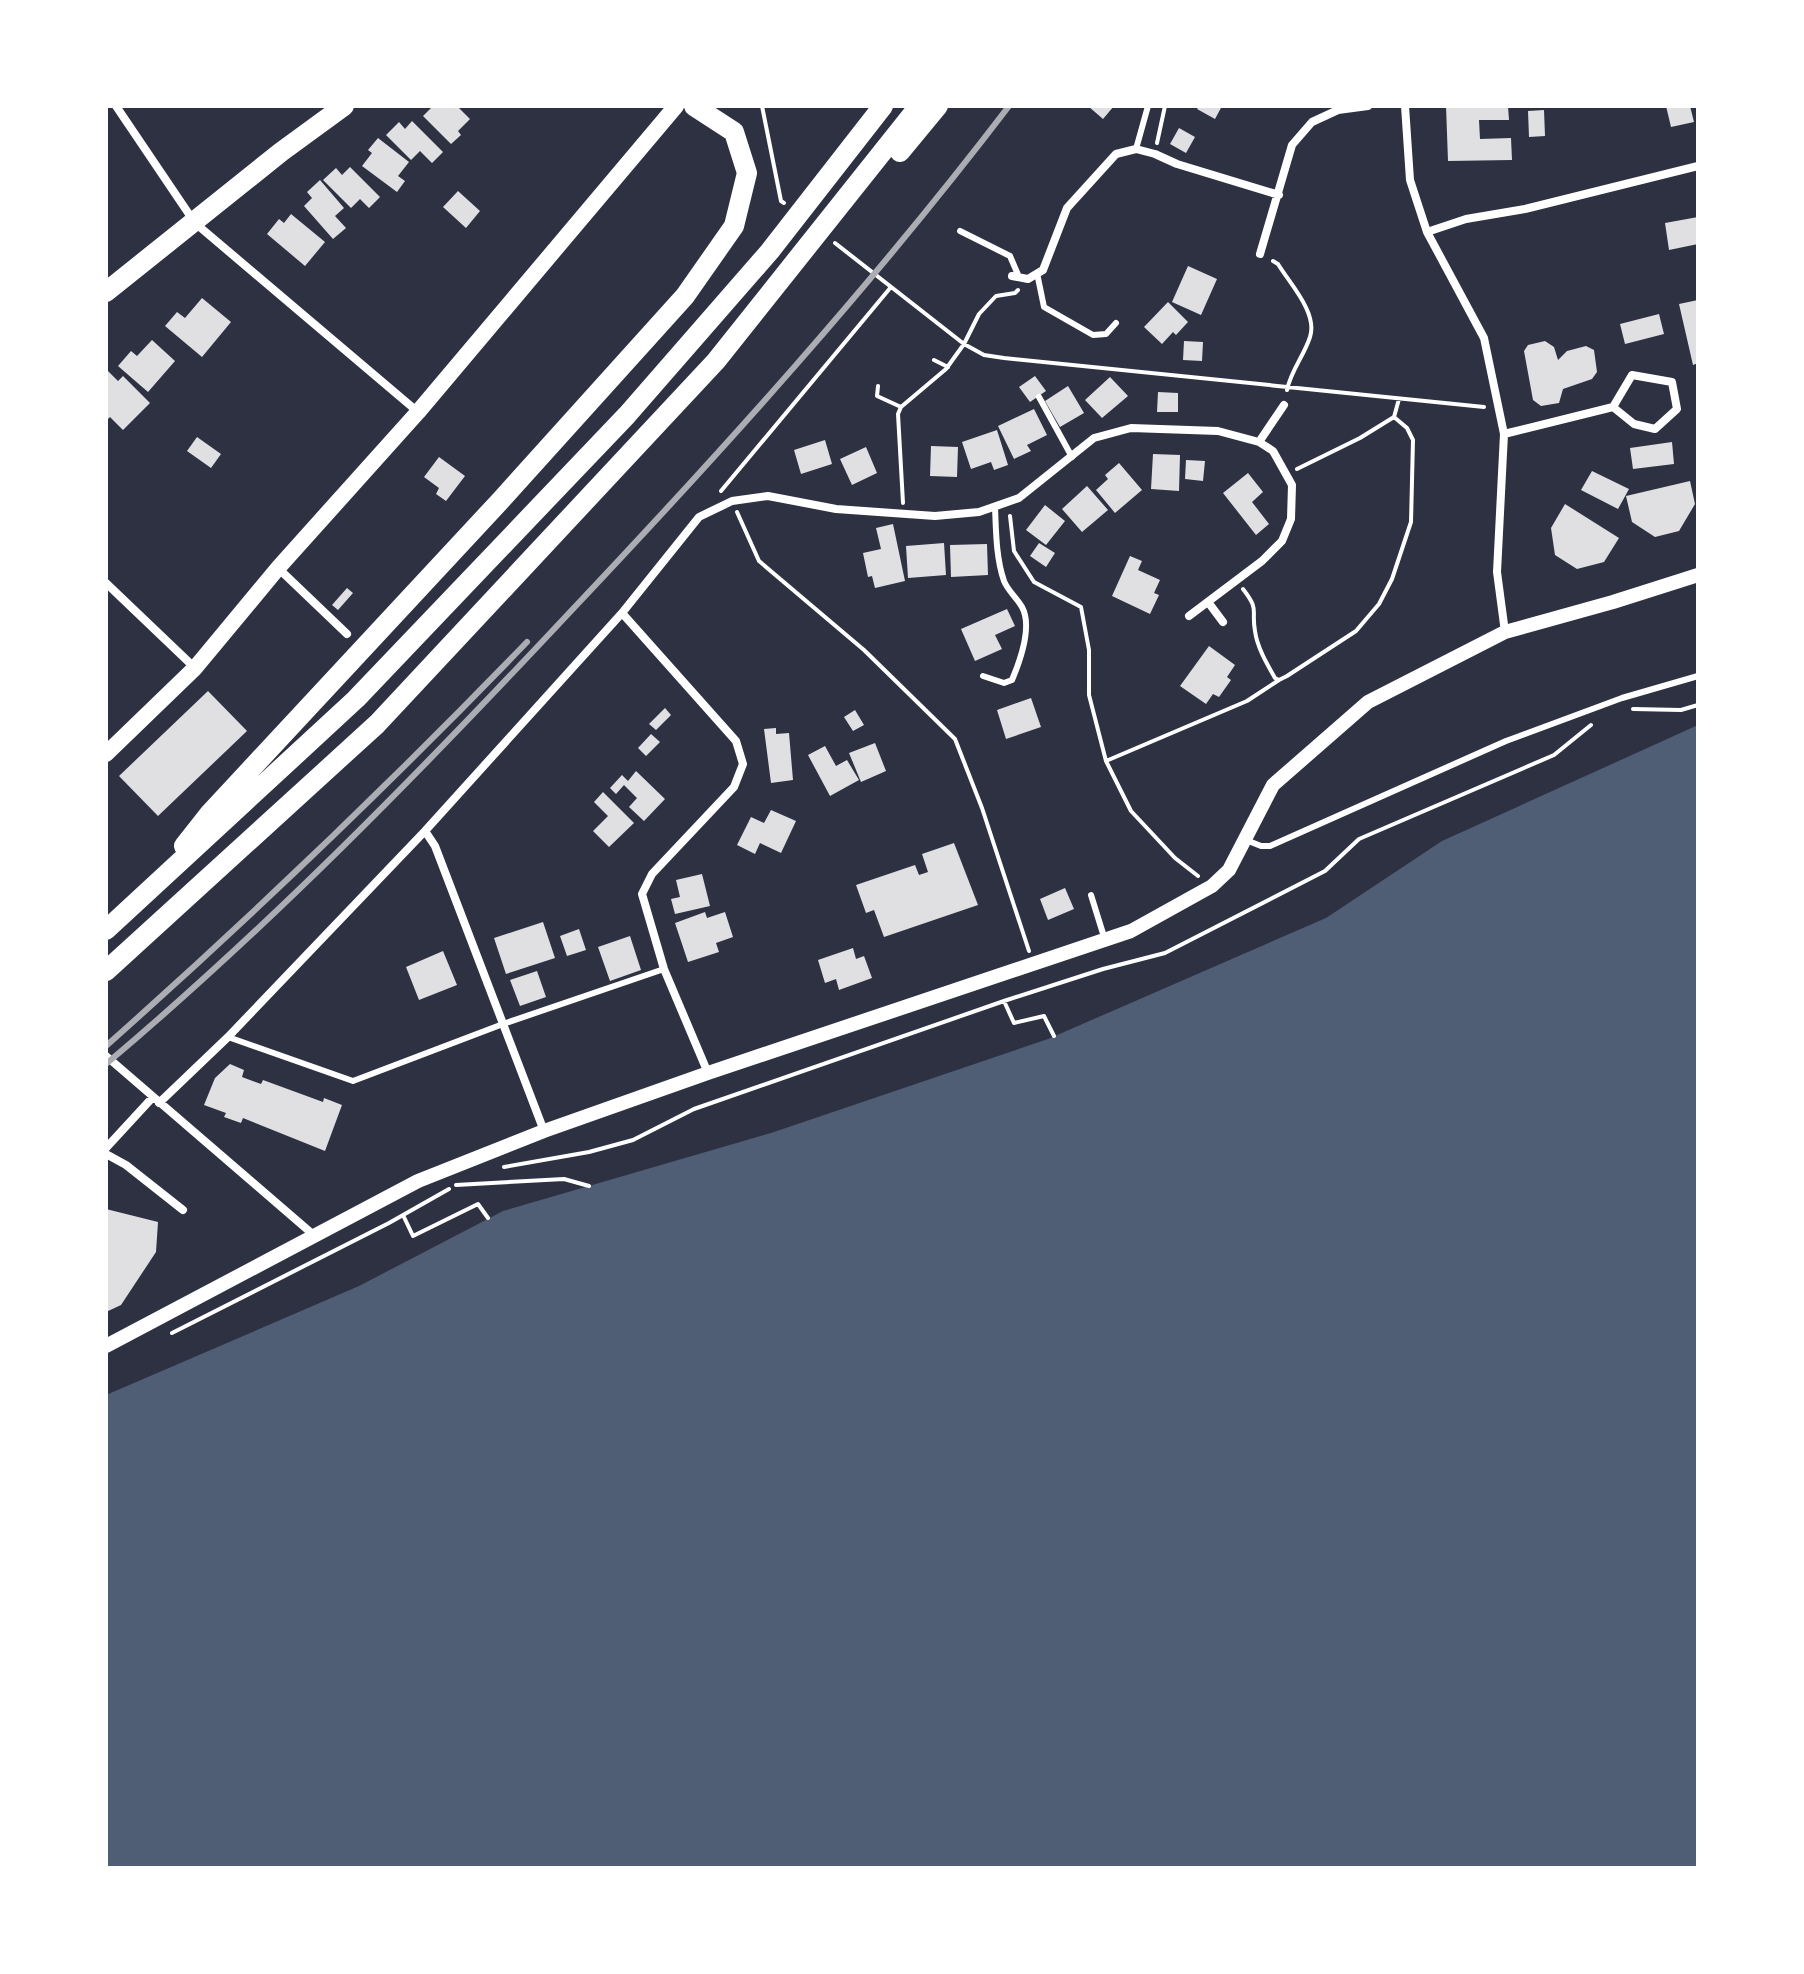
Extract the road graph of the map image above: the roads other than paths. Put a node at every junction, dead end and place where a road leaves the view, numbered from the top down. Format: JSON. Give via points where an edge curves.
{"nodes":[{"id":1,"x":116,"y":106,"type":"edge"},
{"id":2,"x":344,"y":106,"type":"edge"},
{"id":3,"x":676,"y":106,"type":"edge"},
{"id":4,"x":694,"y":106,"type":"edge"},
{"id":5,"x":883,"y":106,"type":"edge"},
{"id":6,"x":919,"y":106,"type":"edge"},
{"id":7,"x":938,"y":106,"type":"edge"},
{"id":8,"x":1148,"y":106,"type":"edge"},
{"id":9,"x":1368,"y":106,"type":"edge"},
{"id":10,"x":1405,"y":106,"type":"edge"},
{"id":11,"x":1136,"y":149,"type":"junction"},
{"id":12,"x":1698,"y":166,"type":"edge"},
{"id":13,"x":1279,"y":195,"type":"junction"},
{"id":14,"x":195,"y":223,"type":"junction"},
{"id":15,"x":960,"y":231,"type":"dead end"},
{"id":16,"x":1427,"y":232,"type":"junction"},
{"id":17,"x":1260,"y":254,"type":"road end"},
{"id":18,"x":1037,"y":273,"type":"junction"},
{"id":19,"x":1020,"y":277,"type":"joint"},
{"id":20,"x":106,"y":292,"type":"edge"},
{"id":21,"x":1116,"y":323,"type":"dead end"},
{"id":22,"x":716,"y":361,"type":"junction"},
{"id":23,"x":1039,"y":397,"type":"dead end"},
{"id":24,"x":1284,"y":405,"type":"road end"},
{"id":25,"x":1613,"y":407,"type":"junction"},
{"id":26,"x":418,"y":412,"type":"junction"},
{"id":27,"x":1504,"y":434,"type":"junction"},
{"id":28,"x":1259,"y":442,"type":"junction"},
{"id":29,"x":1072,"y":457,"type":"junction"},
{"id":30,"x":995,"y":507,"type":"junction"},
{"id":31,"x":278,"y":568,"type":"junction"},
{"id":32,"x":1698,"y":575,"type":"edge"},
{"id":33,"x":106,"y":583,"type":"edge"},
{"id":34,"x":1208,"y":602,"type":"junction"},
{"id":35,"x":622,"y":613,"type":"junction"},
{"id":36,"x":1189,"y":616,"type":"dead end"},
{"id":37,"x":1223,"y":622,"type":"dead end"},
{"id":38,"x":1505,"y":632,"type":"junction"},
{"id":39,"x":347,"y":634,"type":"dead end"},
{"id":40,"x":195,"y":668,"type":"junction"},
{"id":41,"x":983,"y":676,"type":"dead end"},
{"id":42,"x":1698,"y":676,"type":"edge"},
{"id":43,"x":106,"y":754,"type":"edge"},
{"id":44,"x":425,"y":831,"type":"junction"},
{"id":45,"x":1246,"y":840,"type":"junction"},
{"id":46,"x":1091,"y":895,"type":"dead end"},
{"id":47,"x":145,"y":897,"type":"junction"},
{"id":48,"x":106,"y":930,"type":"edge"},
{"id":49,"x":1105,"y":940,"type":"junction"},
{"id":50,"x":664,"y":969,"type":"junction"},
{"id":51,"x":107,"y":970,"type":"edge"},
{"id":52,"x":503,"y":1024,"type":"junction"},
{"id":53,"x":228,"y":1037,"type":"junction"},
{"id":54,"x":106,"y":1056,"type":"edge"},
{"id":55,"x":708,"y":1073,"type":"junction"},
{"id":56,"x":156,"y":1100,"type":"junction"},
{"id":57,"x":544,"y":1131,"type":"junction"},
{"id":58,"x":106,"y":1148,"type":"edge"},
{"id":59,"x":106,"y":1154,"type":"edge"},
{"id":60,"x":183,"y":1210,"type":"dead end"},
{"id":61,"x":316,"y":1237,"type":"junction"},
{"id":62,"x":106,"y":1346,"type":"edge"}],
"edges":[{"from":1,"to":14,"type":"street"},
{"from":2,"to":14,"type":"main road"},
{"from":3,"to":26,"type":"main road"},
{"from":4,"to":47,"type":"main road","via":[[734,132],[747,173],[734,226],[685,296],[210,813]]},
{"from":5,"to":47,"type":"main road","via":[[770,251],[627,415],[356,699]]},
{"from":6,"to":22,"type":"main road"},
{"from":7,"to":22,"type":"main road"},
{"from":8,"to":11,"type":"lane"},
{"from":9,"to":13,"type":"street","via":[[1338,110],[1312,122],[1292,145]]},
{"from":10,"to":16,"type":"street","via":[[1410,180]]},
{"from":11,"to":13,"type":"street"},
{"from":11,"to":18,"type":"street","via":[[1116,154],[1067,208],[1043,270]]},
{"from":12,"to":16,"type":"street"},
{"from":13,"to":17,"type":"street"},
{"from":14,"to":20,"type":"main road"},
{"from":14,"to":26,"type":"street"},
{"from":15,"to":19,"type":"lane","via":[[1010,256]]},
{"from":16,"to":27,"type":"street","via":[[1484,338]]},
{"from":18,"to":19,"type":"street"},
{"from":18,"to":21,"type":"lane","via":[[1044,307],[1093,335],[1106,334]]},
{"from":22,"to":51,"type":"main road","via":[[377,724]]},
{"from":23,"to":29,"type":"lane"},
{"from":24,"to":28,"type":"street"},
{"from":25,"to":25,"type":"street","via":[[1632,375],[1672,382],[1677,409],[1655,429],[1634,424]]},
{"from":25,"to":27,"type":"street"},
{"from":26,"to":31,"type":"main road"},
{"from":27,"to":38,"type":"street","via":[[1497,572]]},
{"from":28,"to":29,"type":"street","via":[[1218,431],[1131,428],[1094,438]]},
{"from":28,"to":34,"type":"street","via":[[1273,451],[1292,485],[1291,519],[1282,541]]},
{"from":29,"to":30,"type":"street","via":[[1019,498]]},
{"from":30,"to":35,"type":"street","via":[[935,516],[836,509],[768,496],[732,501],[699,517]]},
{"from":30,"to":41,"type":"lane","via":[[1005,584],[1024,609],[1026,623],[1012,680],[1004,683]]},
{"from":31,"to":39,"type":"street"},
{"from":31,"to":40,"type":"main road"},
{"from":32,"to":38,"type":"street"},
{"from":33,"to":40,"type":"street"},
{"from":34,"to":36,"type":"street"},
{"from":34,"to":37,"type":"street"},
{"from":35,"to":44,"type":"street"},
{"from":35,"to":50,"type":"street","via":[[736,741],[743,764],[734,787],[652,874],[642,894]]},
{"from":38,"to":45,"type":"street","via":[[1368,702],[1273,785]]},
{"from":40,"to":43,"type":"main road"},
{"from":42,"to":45,"type":"lane","via":[[1506,741],[1270,846]]},
{"from":44,"to":52,"type":"street"},
{"from":44,"to":53,"type":"street"},
{"from":45,"to":49,"type":"street","via":[[1229,870],[1212,886]]},
{"from":46,"to":49,"type":"lane"},
{"from":47,"to":48,"type":"main road"},
{"from":49,"to":55,"type":"street"},
{"from":50,"to":52,"type":"lane"},
{"from":50,"to":55,"type":"street"},
{"from":52,"to":53,"type":"lane","via":[[353,1081]]},
{"from":52,"to":57,"type":"street"},
{"from":53,"to":56,"type":"street"},
{"from":54,"to":56,"type":"street"},
{"from":55,"to":57,"type":"street"},
{"from":56,"to":58,"type":"street"},
{"from":56,"to":61,"type":"street"},
{"from":57,"to":61,"type":"street","via":[[418,1181]]},
{"from":59,"to":60,"type":"street"},
{"from":61,"to":62,"type":"street"}]}
